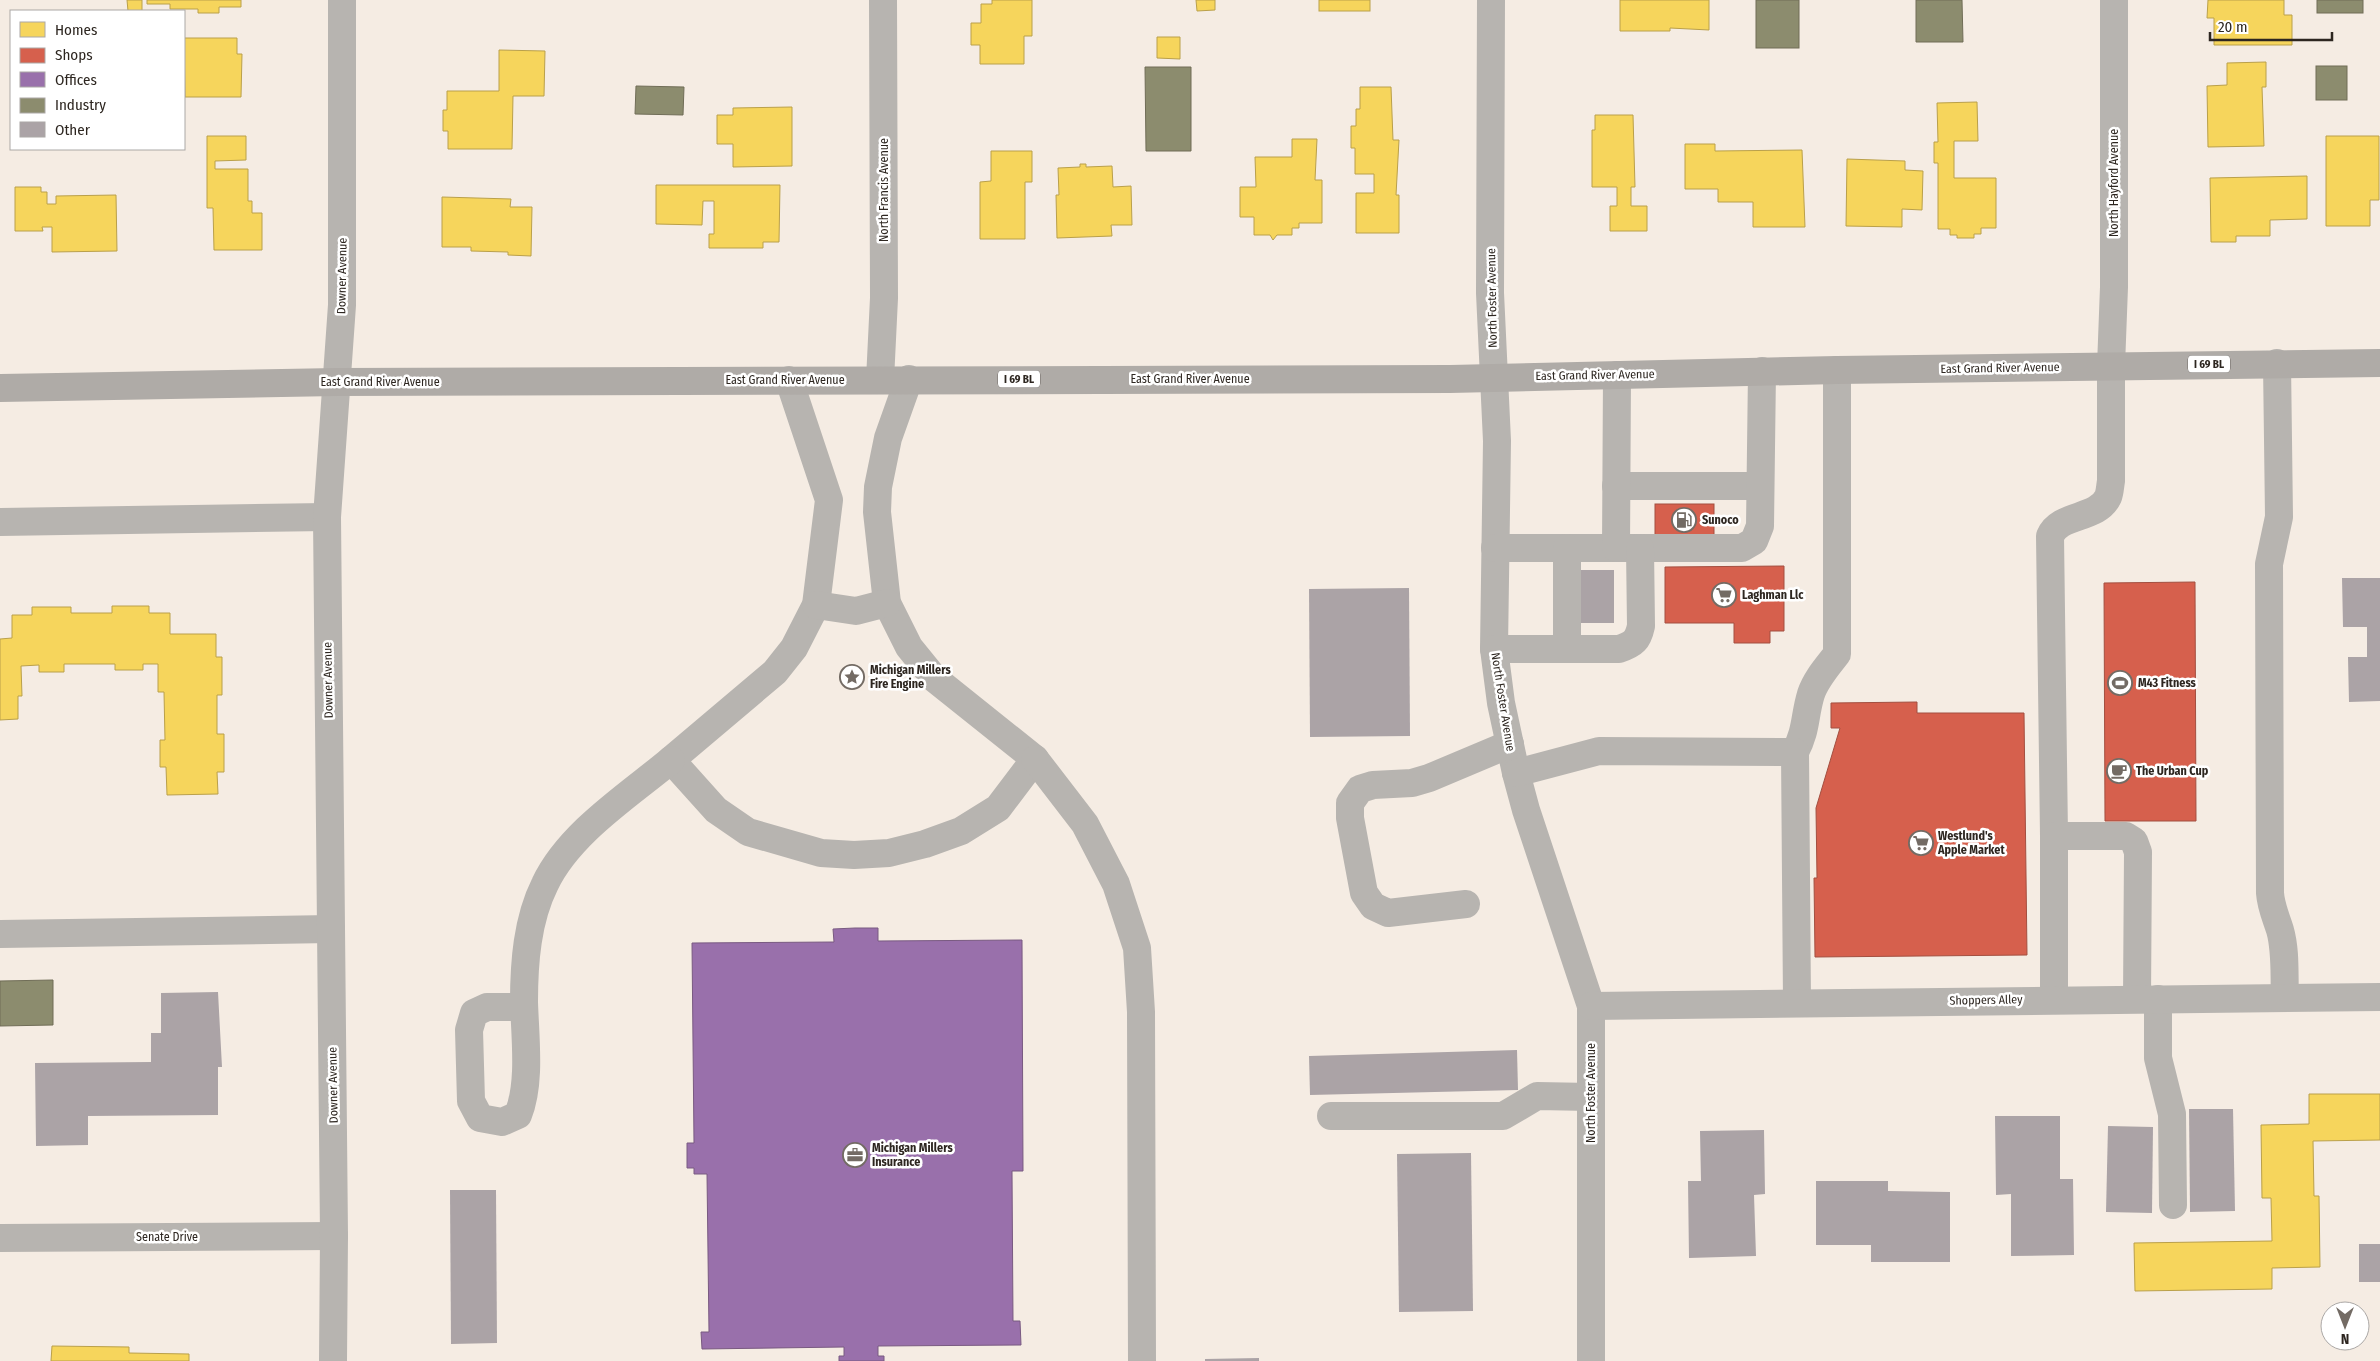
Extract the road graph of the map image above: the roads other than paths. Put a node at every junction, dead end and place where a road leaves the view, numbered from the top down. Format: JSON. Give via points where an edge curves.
{"nodes":[{"id":1,"x":342,"y":0,"type":"edge"},
{"id":2,"x":883,"y":0,"type":"edge"},
{"id":3,"x":1491,"y":0,"type":"edge"},
{"id":4,"x":2114,"y":0,"type":"edge"},
{"id":5,"x":2276,"y":363,"type":"junction"},
{"id":6,"x":2380,"y":363,"type":"edge"},
{"id":7,"x":2111,"y":366,"type":"junction"},
{"id":8,"x":1837,"y":370,"type":"junction"},
{"id":9,"x":1762,"y":371,"type":"junction"},
{"id":10,"x":1617,"y":375,"type":"junction"},
{"id":11,"x":1494,"y":378,"type":"junction"},
{"id":12,"x":909,"y":379,"type":"junction"},
{"id":13,"x":789,"y":380,"type":"junction"},
{"id":14,"x":880,"y":380,"type":"junction"},
{"id":15,"x":337,"y":382,"type":"junction"},
{"id":16,"x":0,"y":388,"type":"edge"},
{"id":17,"x":1616,"y":486,"type":"junction"},
{"id":18,"x":1760,"y":486,"type":"junction"},
{"id":19,"x":327,"y":517,"type":"junction"},
{"id":20,"x":0,"y":522,"type":"edge"},
{"id":21,"x":1495,"y":548,"type":"junction"},
{"id":22,"x":1567,"y":548,"type":"junction"},
{"id":23,"x":1628,"y":548,"type":"junction"},
{"id":24,"x":887,"y":603,"type":"junction"},
{"id":25,"x":816,"y":605,"type":"junction"},
{"id":26,"x":1494,"y":649,"type":"junction"},
{"id":27,"x":1567,"y":649,"type":"junction"},
{"id":28,"x":1510,"y":744,"type":"junction"},
{"id":29,"x":1795,"y":752,"type":"junction"},
{"id":30,"x":1035,"y":759,"type":"junction"},
{"id":31,"x":671,"y":760,"type":"junction"},
{"id":32,"x":1516,"y":773,"type":"junction"},
{"id":33,"x":2054,"y":836,"type":"junction"},
{"id":34,"x":1466,"y":904,"type":"dead end"},
{"id":35,"x":331,"y":929,"type":"junction"},
{"id":36,"x":0,"y":934,"type":"edge"},
{"id":37,"x":2285,"y":997,"type":"junction"},
{"id":38,"x":2380,"y":997,"type":"edge"},
{"id":39,"x":2054,"y":999,"type":"junction"},
{"id":40,"x":2147,"y":999,"type":"junction"},
{"id":41,"x":1797,"y":1003,"type":"junction"},
{"id":42,"x":1591,"y":1006,"type":"junction"},
{"id":43,"x":524,"y":1008,"type":"dead end"},
{"id":44,"x":1591,"y":1096,"type":"junction"},
{"id":45,"x":1331,"y":1116,"type":"dead end"},
{"id":46,"x":2173,"y":1205,"type":"dead end"},
{"id":47,"x":334,"y":1236,"type":"junction"},
{"id":48,"x":0,"y":1238,"type":"edge"},
{"id":49,"x":333,"y":1361,"type":"edge"},
{"id":50,"x":1142,"y":1361,"type":"edge"},
{"id":51,"x":1591,"y":1361,"type":"edge"}],
"edges":[{"from":1,"to":15,"type":"street","name":"Downer Avenue","via":[[342,305]]},
{"from":2,"to":14,"type":"street","name":"North Francis Avenue","via":[[884,298]]},
{"from":3,"to":11,"type":"street","name":"North Foster Avenue","via":[[1490,293]]},
{"from":4,"to":7,"type":"street","name":"North Hayford Avenue"},
{"from":5,"to":6,"type":"main road","name":"East Grand River Avenue","number":"I 69 BL"},
{"from":5,"to":7,"type":"main road","name":"East Grand River Avenue","number":"I 69 BL"},
{"from":5,"to":37,"type":"street","via":[[2278,517],[2269,564],[2270,893],[2284,948]]},
{"from":7,"to":8,"type":"main road","name":"East Grand River Avenue","number":"I 69 BL"},
{"from":7,"to":33,"type":"street","name":"North Hayford Avenue","via":[[2111,481],[2108,497],[2098,508],[2059,524],[2050,536]]},
{"from":8,"to":9,"type":"main road","name":"East Grand River Avenue","number":"I 69 BL"},
{"from":8,"to":29,"type":"street","via":[[1837,654],[1811,694],[1806,726]]},
{"from":9,"to":10,"type":"main road","name":"East Grand River Avenue","number":"I 69 BL"},
{"from":9,"to":18,"type":"street"},
{"from":10,"to":11,"type":"main road","name":"East Grand River Avenue","number":"I 69 BL"},
{"from":10,"to":17,"type":"street"},
{"from":11,"to":12,"type":"main road","name":"East Grand River Avenue","number":"I 69 BL"},
{"from":11,"to":21,"type":"street","name":"North Foster Avenue","via":[[1497,441]]},
{"from":12,"to":14,"type":"main road","name":"East Grand River Avenue","number":"I 69 BL"},
{"from":12,"to":24,"type":"street","via":[[888,438],[878,487],[877,512]]},
{"from":13,"to":14,"type":"main road","name":"East Grand River Avenue","number":"I 69 BL"},
{"from":13,"to":15,"type":"main road","name":"East Grand River Avenue","number":"I 69 BL"},
{"from":13,"to":25,"type":"street","via":[[829,500]]},
{"from":15,"to":16,"type":"main road","name":"East Grand River Avenue","number":"I 69 BL"},
{"from":15,"to":19,"type":"street","name":"Downer Avenue"},
{"from":17,"to":18,"type":"street"},
{"from":17,"to":23,"type":"street"},
{"from":18,"to":23,"type":"street","via":[[1760,526],[1754,541],[1742,548]]},
{"from":19,"to":20,"type":"street"},
{"from":19,"to":35,"type":"street","name":"Downer Avenue"},
{"from":21,"to":22,"type":"street"},
{"from":21,"to":26,"type":"street","name":"North Foster Avenue"},
{"from":22,"to":23,"type":"street"},
{"from":22,"to":27,"type":"street"},
{"from":23,"to":27,"type":"street","via":[[1641,626],[1639,638],[1632,645],[1619,649]]},
{"from":24,"to":25,"type":"street","via":[[856,611]]},
{"from":24,"to":30,"type":"street","via":[[909,647],[935,679]]},
{"from":25,"to":31,"type":"street","via":[[794,648],[775,672]]},
{"from":26,"to":27,"type":"street"},
{"from":26,"to":28,"type":"street","name":"North Foster Avenue"},
{"from":28,"to":32,"type":"street","name":"North Foster Avenue"},
{"from":28,"to":34,"type":"street","via":[[1412,783],[1360,789],[1350,803],[1364,893],[1374,906],[1388,913]]},
{"from":29,"to":32,"type":"street","via":[[1599,751]]},
{"from":29,"to":41,"type":"street"},
{"from":30,"to":31,"type":"street","via":[[998,808],[961,832],[889,852],[854,855],[788,845],[748,832],[716,810]]},
{"from":30,"to":50,"type":"street","via":[[1086,824],[1116,884],[1136,948],[1141,1012]]},
{"from":31,"to":43,"type":"street","via":[[587,830],[544,884],[532,922],[524,965]]},
{"from":32,"to":42,"type":"street","name":"North Foster Avenue"},
{"from":33,"to":39,"type":"street","name":"North Hayford Avenue"},
{"from":33,"to":40,"type":"street","via":[[2126,836],[2134,841],[2138,852]]},
{"from":35,"to":36,"type":"street"},
{"from":35,"to":47,"type":"street","name":"Downer Avenue"},
{"from":37,"to":38,"type":"street","name":"Shoppers Alley"},
{"from":37,"to":40,"type":"street","name":"Shoppers Alley"},
{"from":39,"to":40,"type":"street","name":"Shoppers Alley"},
{"from":39,"to":41,"type":"street","name":"Shoppers Alley"},
{"from":40,"to":46,"type":"street","via":[[2172,1114]]},
{"from":41,"to":42,"type":"street","name":"Shoppers Alley"},
{"from":42,"to":44,"type":"street","name":"North Foster Avenue"},
{"from":44,"to":45,"type":"street","via":[[1537,1096],[1503,1116]]},
{"from":44,"to":51,"type":"street","name":"North Foster Avenue"},
{"from":47,"to":48,"type":"street","name":"Senate Drive"},
{"from":47,"to":49,"type":"street","name":"Downer Avenue"}]}
